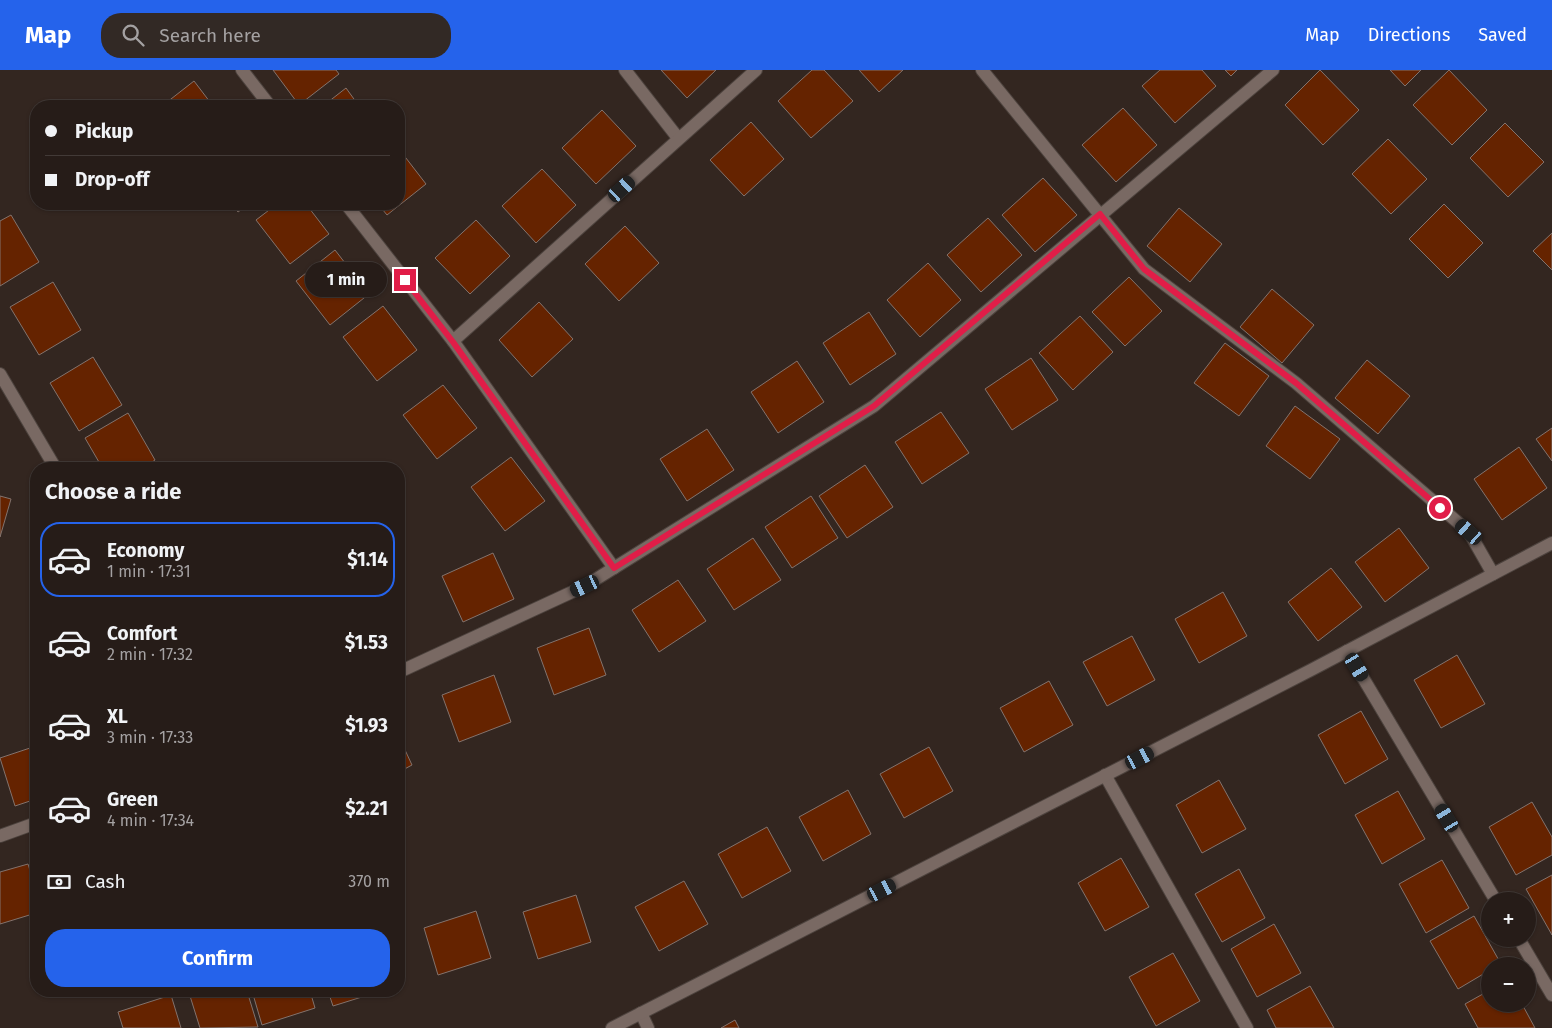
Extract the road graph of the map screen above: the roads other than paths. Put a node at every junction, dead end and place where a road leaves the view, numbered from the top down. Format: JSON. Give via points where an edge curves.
{"nodes":[{"id":1,"x":242,"y":70,"type":"edge"},
{"id":2,"x":625,"y":70,"type":"edge"},
{"id":3,"x":756,"y":70,"type":"edge"},
{"id":4,"x":982,"y":70,"type":"edge"},
{"id":5,"x":1273,"y":70,"type":"edge"},
{"id":6,"x":265,"y":100,"type":"edge"},
{"id":7,"x":678,"y":138,"type":"junction"},
{"id":8,"x":351,"y":210,"type":"edge"},
{"id":9,"x":1100,"y":214,"type":"junction"},
{"id":10,"x":453,"y":342,"type":"junction"},
{"id":11,"x":0,"y":374,"type":"edge"},
{"id":12,"x":52,"y":462,"type":"edge"},
{"id":13,"x":1552,"y":543,"type":"edge"},
{"id":14,"x":614,"y":568,"type":"junction"},
{"id":15,"x":1493,"y":574,"type":"junction"},
{"id":16,"x":1347,"y":651,"type":"junction"},
{"id":17,"x":405,"y":669,"type":"edge"},
{"id":18,"x":1105,"y":775,"type":"junction"},
{"id":19,"x":30,"y":825,"type":"edge"},
{"id":20,"x":0,"y":836,"type":"edge"},
{"id":21,"x":1491,"y":892,"type":"edge"},
{"id":22,"x":1524,"y":947,"type":"edge"},
{"id":23,"x":1552,"y":995,"type":"edge"},
{"id":24,"x":640,"y":1014,"type":"junction"},
{"id":25,"x":612,"y":1028,"type":"edge"},
{"id":26,"x":648,"y":1028,"type":"edge"},
{"id":27,"x":1247,"y":1028,"type":"edge"}],
"edges":[{"from":1,"to":6,"type":"street"},
{"from":2,"to":7,"type":"street"},
{"from":3,"to":7,"type":"street"},
{"from":4,"to":9,"type":"street"},
{"from":5,"to":9,"type":"street"},
{"from":7,"to":10,"type":"street"},
{"from":8,"to":10,"type":"street"},
{"from":9,"to":14,"type":"street","via":[[874,406]]},
{"from":9,"to":15,"type":"street","via":[[1144,269],[1296,383],[1469,532]]},
{"from":10,"to":14,"type":"street"},
{"from":11,"to":12,"type":"street"},
{"from":13,"to":15,"type":"street"},
{"from":14,"to":17,"type":"street","via":[[585,586]]},
{"from":15,"to":16,"type":"street"},
{"from":16,"to":18,"type":"street"},
{"from":16,"to":21,"type":"street"},
{"from":18,"to":24,"type":"street"},
{"from":18,"to":27,"type":"street"},
{"from":19,"to":20,"type":"street"},
{"from":22,"to":23,"type":"street"},
{"from":24,"to":25,"type":"street"},
{"from":24,"to":26,"type":"street"}]}
